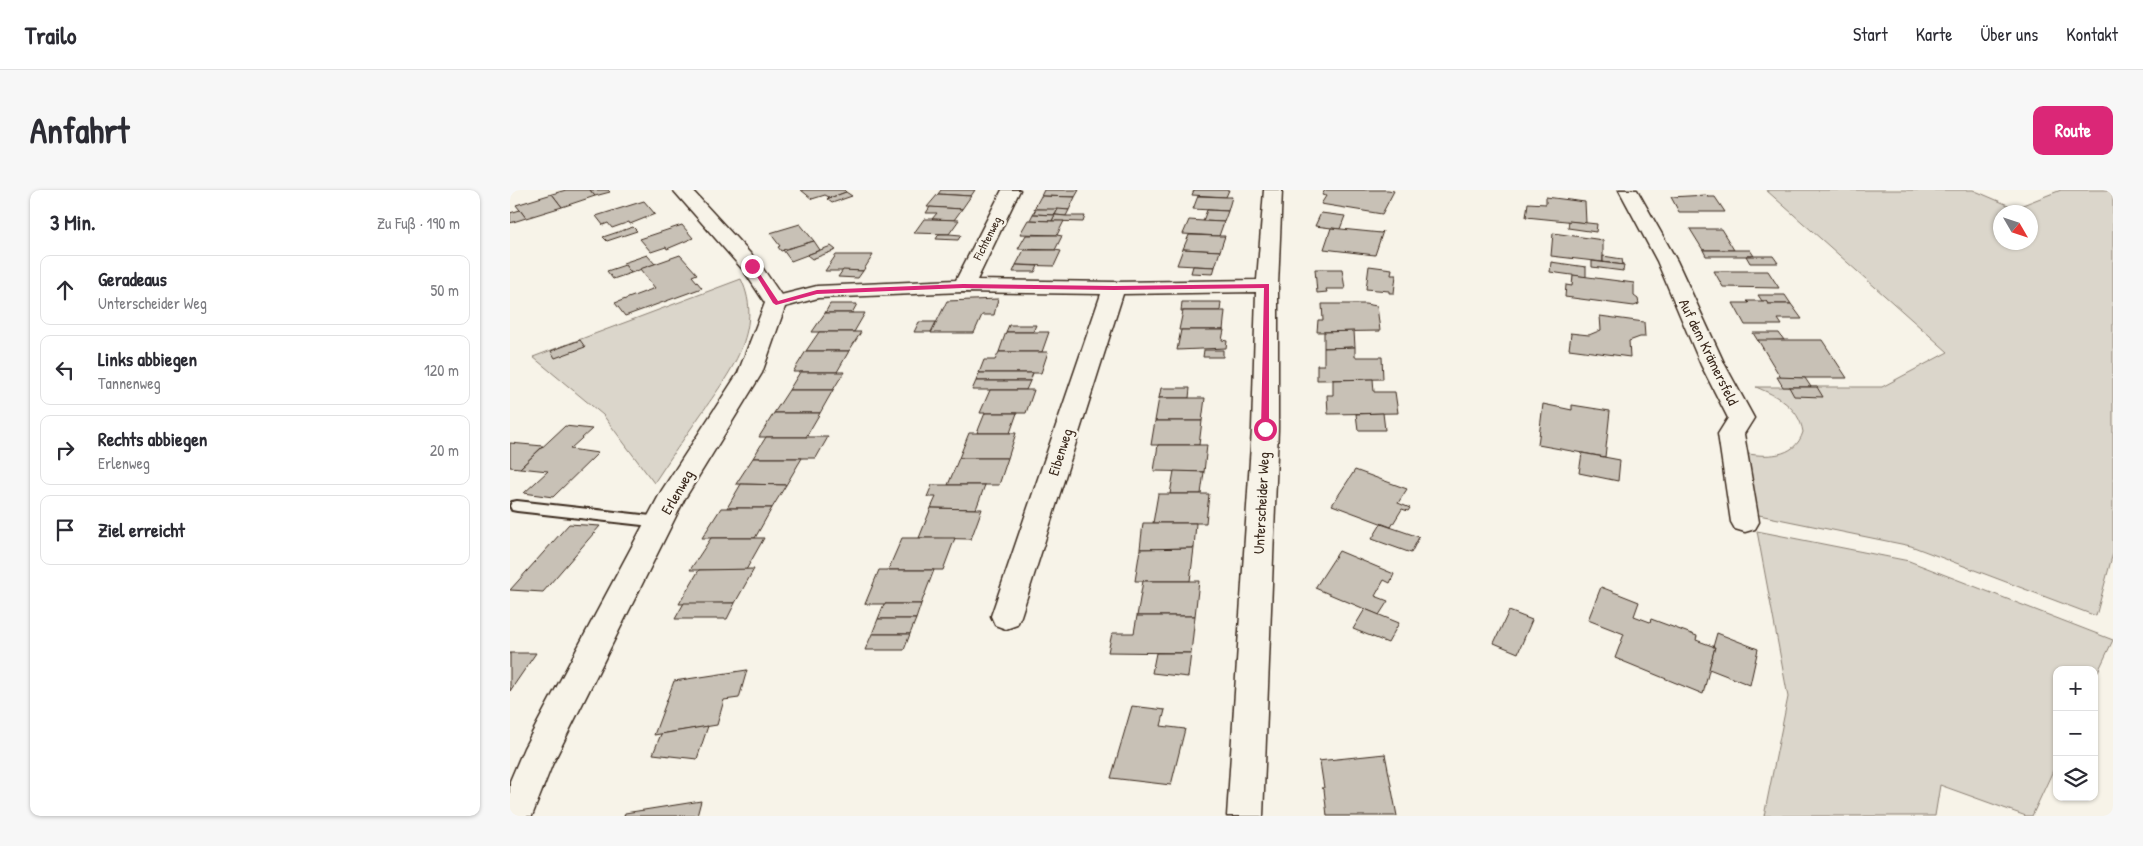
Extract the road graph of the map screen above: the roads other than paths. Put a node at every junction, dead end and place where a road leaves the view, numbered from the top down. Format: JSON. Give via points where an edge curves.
{"nodes":[{"id":1,"x":682,"y":190,"type":"edge"},
{"id":2,"x":1011,"y":190,"type":"edge"},
{"id":3,"x":1273,"y":190,"type":"edge"},
{"id":4,"x":1628,"y":190,"type":"edge"},
{"id":5,"x":963,"y":286,"type":"junction"},
{"id":6,"x":1267,"y":286,"type":"junction"},
{"id":7,"x":1114,"y":288,"type":"junction"},
{"id":8,"x":776,"y":303,"type":"junction"},
{"id":9,"x":517,"y":506,"type":"dead end"},
{"id":10,"x":660,"y":522,"type":"junction"},
{"id":11,"x":1745,"y":522,"type":"dead end"},
{"id":12,"x":1006,"y":616,"type":"dead end"},
{"id":13,"x":523,"y":762,"type":"edge"},
{"id":14,"x":514,"y":816,"type":"edge"},
{"id":15,"x":1244,"y":816,"type":"edge"}],
"edges":[{"from":1,"to":8,"type":"street","via":[[752,266]]},
{"from":2,"to":5,"type":"street","name":"Fichtenweg"},
{"from":3,"to":6,"type":"street","name":"Unterscheider Weg"},
{"from":4,"to":11,"type":"street","name":"Auf dem Krämersfeld","via":[[1667,261],[1713,365],[1741,418],[1731,434]]},
{"from":5,"to":7,"type":"street"},
{"from":5,"to":8,"type":"street","via":[[817,292]]},
{"from":6,"to":7,"type":"street"},
{"from":6,"to":15,"type":"street","name":"Unterscheider Weg","via":[[1265,429]]},
{"from":7,"to":12,"type":"street","name":"Eibenweg"},
{"from":8,"to":10,"type":"street","name":"Erlenweg","via":[[750,373],[672,497]]},
{"from":9,"to":10,"type":"lane"},
{"from":10,"to":13,"type":"street","name":"Erlenweg"},
{"from":13,"to":14,"type":"street","name":"Erlenweg"}]}
